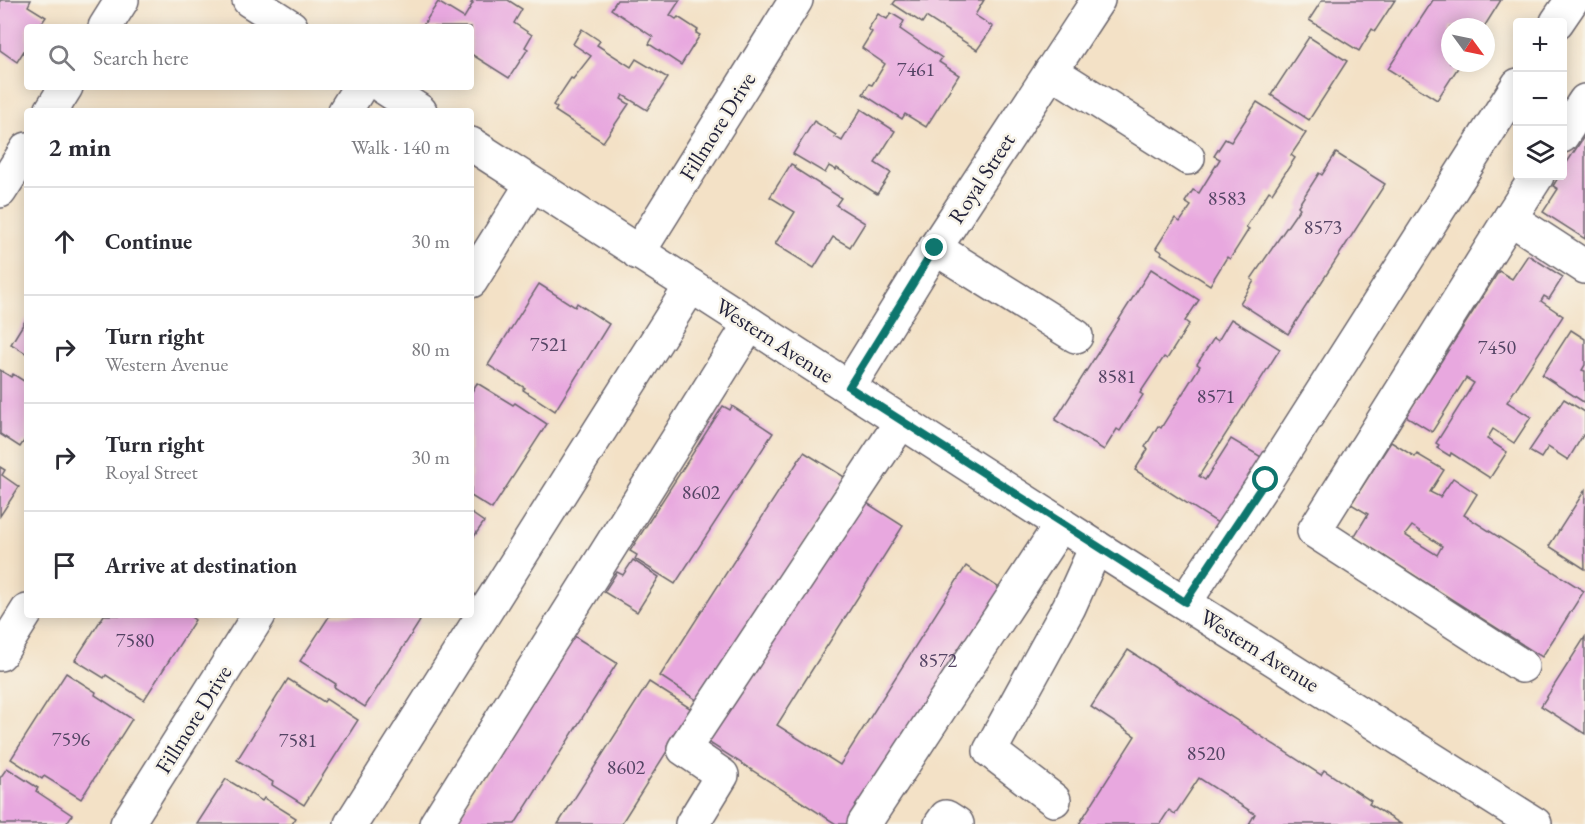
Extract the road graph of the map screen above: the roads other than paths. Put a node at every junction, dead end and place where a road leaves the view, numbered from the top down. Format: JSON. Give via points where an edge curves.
{"nodes":[{"id":1,"x":122,"y":0,"type":"edge"},
{"id":2,"x":249,"y":0,"type":"edge"},
{"id":3,"x":796,"y":0,"type":"edge"},
{"id":4,"x":1098,"y":0,"type":"edge"},
{"id":5,"x":1572,"y":0,"type":"edge"},
{"id":6,"x":1560,"y":18,"type":"edge"},
{"id":7,"x":107,"y":24,"type":"edge"},
{"id":8,"x":286,"y":24,"type":"edge"},
{"id":9,"x":1051,"y":71,"type":"junction"},
{"id":10,"x":64,"y":90,"type":"edge"},
{"id":11,"x":358,"y":90,"type":"edge"},
{"id":12,"x":388,"y":90,"type":"edge"},
{"id":13,"x":1513,"y":93,"type":"edge"},
{"id":14,"x":1585,"y":101,"type":"edge"},
{"id":15,"x":53,"y":108,"type":"edge"},
{"id":16,"x":347,"y":108,"type":"edge"},
{"id":17,"x":415,"y":108,"type":"edge"},
{"id":18,"x":1567,"y":130,"type":"edge"},
{"id":19,"x":474,"y":146,"type":"edge"},
{"id":20,"x":24,"y":154,"type":"edge"},
{"id":21,"x":1188,"y":158,"type":"dead end"},
{"id":22,"x":1535,"y":180,"type":"edge"},
{"id":23,"x":532,"y":184,"type":"junction"},
{"id":24,"x":0,"y":191,"type":"edge"},
{"id":25,"x":1510,"y":218,"type":"junction"},
{"id":26,"x":935,"y":248,"type":"junction"},
{"id":27,"x":638,"y":253,"type":"junction"},
{"id":28,"x":1585,"y":267,"type":"edge"},
{"id":29,"x":474,"y":276,"type":"edge"},
{"id":30,"x":691,"y":286,"type":"junction"},
{"id":31,"x":750,"y":324,"type":"junction"},
{"id":32,"x":1076,"y":336,"type":"dead end"},
{"id":33,"x":849,"y":387,"type":"junction"},
{"id":34,"x":901,"y":422,"type":"junction"},
{"id":35,"x":1061,"y":524,"type":"junction"},
{"id":36,"x":1096,"y":547,"type":"junction"},
{"id":37,"x":1185,"y":602,"type":"junction"},
{"id":38,"x":24,"y":616,"type":"edge"},
{"id":39,"x":257,"y":618,"type":"edge"},
{"id":40,"x":0,"y":654,"type":"edge"},
{"id":41,"x":1522,"y":666,"type":"dead end"},
{"id":42,"x":1054,"y":800,"type":"dead end"},
{"id":43,"x":127,"y":824,"type":"edge"},
{"id":44,"x":351,"y":824,"type":"edge"},
{"id":45,"x":436,"y":824,"type":"edge"},
{"id":46,"x":692,"y":824,"type":"edge"},
{"id":47,"x":864,"y":824,"type":"edge"},
{"id":48,"x":941,"y":824,"type":"edge"},
{"id":49,"x":957,"y":824,"type":"edge"},
{"id":50,"x":1535,"y":824,"type":"edge"}],
"edges":[{"from":1,"to":7,"type":"main road"},
{"from":2,"to":8,"type":"main road"},
{"from":3,"to":27,"type":"main road","name":"Fillmore Drive"},
{"from":4,"to":9,"type":"main road","name":"Royal Street"},
{"from":5,"to":6,"type":"main road"},
{"from":9,"to":21,"type":"main road"},
{"from":9,"to":26,"type":"main road","name":"Royal Street"},
{"from":10,"to":15,"type":"main road"},
{"from":11,"to":16,"type":"main road"},
{"from":12,"to":17,"type":"main road"},
{"from":13,"to":37,"type":"main road"},
{"from":14,"to":18,"type":"main road"},
{"from":19,"to":23,"type":"main road","name":"Western Avenue"},
{"from":20,"to":24,"type":"main road"},
{"from":22,"to":25,"type":"main road"},
{"from":23,"to":27,"type":"main road","name":"Western Avenue"},
{"from":23,"to":29,"type":"main road"},
{"from":25,"to":28,"type":"main road"},
{"from":25,"to":41,"type":"main road","via":[[1314,531]]},
{"from":26,"to":32,"type":"main road"},
{"from":26,"to":33,"type":"main road","name":"Royal Street"},
{"from":27,"to":30,"type":"main road","name":"Western Avenue"},
{"from":30,"to":31,"type":"main road","name":"Western Avenue"},
{"from":30,"to":44,"type":"main road"},
{"from":31,"to":33,"type":"main road","name":"Western Avenue"},
{"from":31,"to":45,"type":"main road"},
{"from":33,"to":34,"type":"main road","name":"Western Avenue"},
{"from":34,"to":35,"type":"main road","name":"Western Avenue"},
{"from":34,"to":46,"type":"main road","via":[[684,749],[722,775]]},
{"from":35,"to":36,"type":"main road","name":"Western Avenue"},
{"from":35,"to":47,"type":"main road"},
{"from":36,"to":37,"type":"main road","name":"Western Avenue"},
{"from":36,"to":42,"type":"main road","via":[[1069,607],[990,751]]},
{"from":37,"to":50,"type":"main road","name":"Western Avenue"},
{"from":38,"to":40,"type":"main road"},
{"from":39,"to":43,"type":"main road","name":"Fillmore Drive"},
{"from":48,"to":49,"type":"main road","via":[[946,817]]}]}
